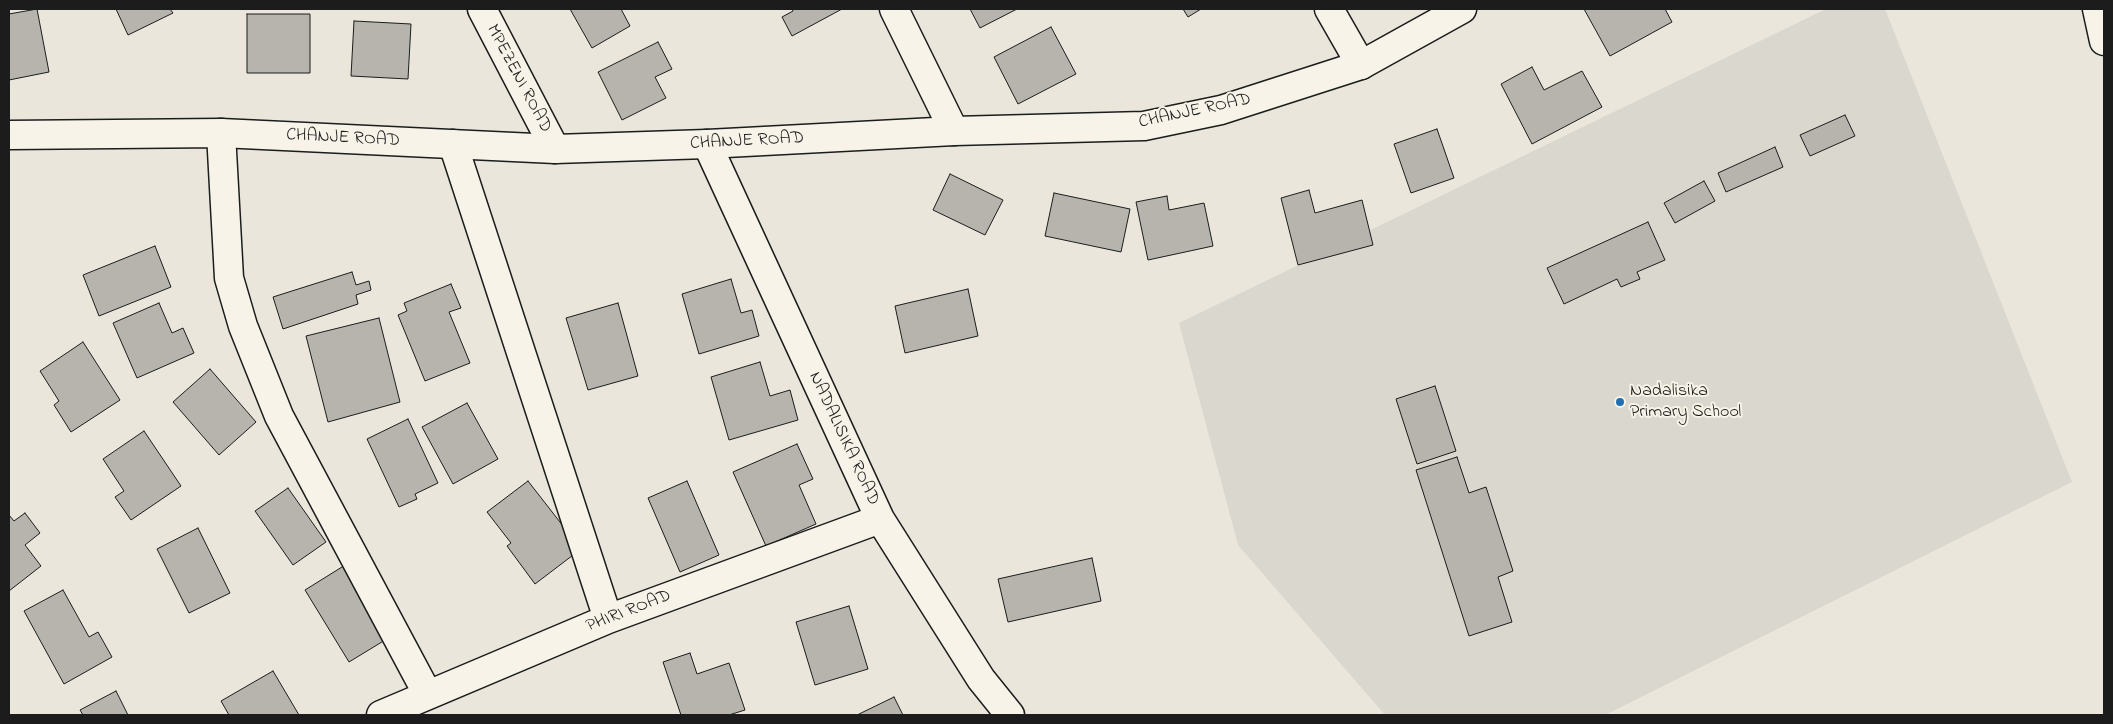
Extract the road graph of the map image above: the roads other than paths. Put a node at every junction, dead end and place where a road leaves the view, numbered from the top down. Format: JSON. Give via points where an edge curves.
{"nodes":[{"id":1,"x":482,"y":9,"type":"edge"},
{"id":2,"x":894,"y":9,"type":"edge"},
{"id":3,"x":1329,"y":9,"type":"edge"},
{"id":4,"x":1462,"y":9,"type":"edge"},
{"id":5,"x":2097,"y":9,"type":"edge"},
{"id":6,"x":2104,"y":41,"type":"edge"},
{"id":7,"x":1361,"y":66,"type":"junction"},
{"id":8,"x":954,"y":131,"type":"junction"},
{"id":9,"x":221,"y":133,"type":"junction"},
{"id":10,"x":9,"y":135,"type":"edge"},
{"id":11,"x":453,"y":144,"type":"junction"},
{"id":12,"x":707,"y":144,"type":"junction"},
{"id":13,"x":555,"y":149,"type":"junction"},
{"id":14,"x":880,"y":519,"type":"junction"},
{"id":15,"x":608,"y":619,"type":"junction"},
{"id":16,"x":428,"y":695,"type":"junction"},
{"id":17,"x":382,"y":715,"type":"edge"},
{"id":18,"x":1010,"y":715,"type":"edge"}],
"edges":[{"from":1,"to":13,"type":"street","name":"MPEZENI ROAD"},
{"from":2,"to":8,"type":"street"},
{"from":3,"to":7,"type":"street"},
{"from":4,"to":7,"type":"street","name":"CHANJE ROAD"},
{"from":5,"to":6,"type":"street"},
{"from":7,"to":8,"type":"street","name":"CHANJE ROAD","via":[[1221,110],[1144,126]]},
{"from":8,"to":12,"type":"street","name":"CHANJE ROAD"},
{"from":9,"to":10,"type":"street","name":"CHANJE ROAD"},
{"from":9,"to":11,"type":"street","name":"CHANJE ROAD"},
{"from":9,"to":16,"type":"street","via":[[229,278],[243,326],[279,416]]},
{"from":11,"to":13,"type":"street","name":"CHANJE ROAD"},
{"from":11,"to":15,"type":"street"},
{"from":12,"to":13,"type":"street","name":"CHANJE ROAD"},
{"from":12,"to":14,"type":"street","name":"NADALISIKA ROAD"},
{"from":14,"to":15,"type":"street","name":"PHIRI ROAD"},
{"from":14,"to":18,"type":"street","name":"NADALISIKA ROAD","via":[[981,679]]},
{"from":15,"to":16,"type":"street","name":"PHIRI ROAD"},
{"from":16,"to":17,"type":"street","name":"PHIRI ROAD"}]}
